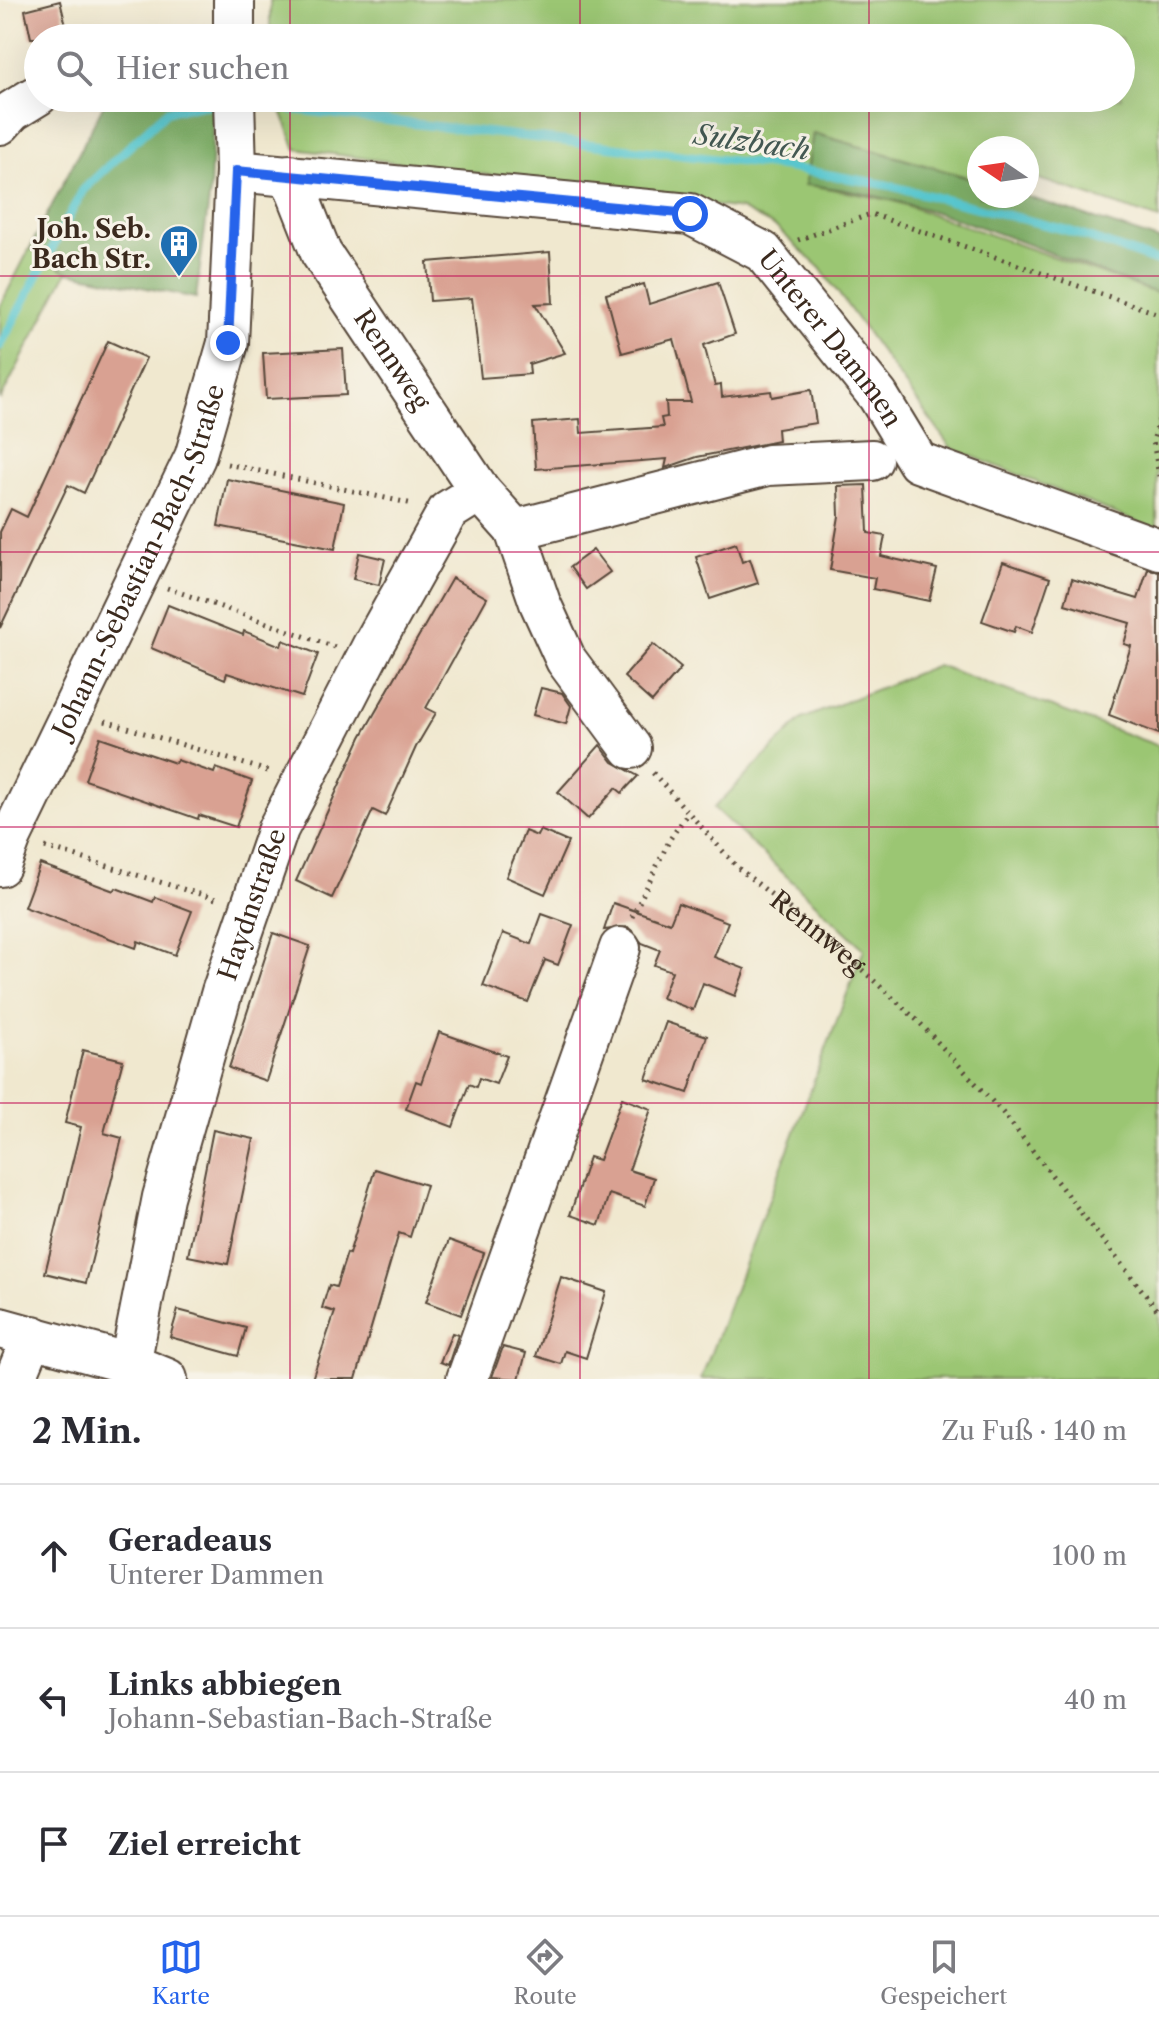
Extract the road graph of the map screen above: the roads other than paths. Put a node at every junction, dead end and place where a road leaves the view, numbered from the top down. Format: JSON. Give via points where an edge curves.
{"nodes":[{"id":1,"x":234,"y":0,"type":"edge"},
{"id":2,"x":234,"y":24,"type":"edge"},
{"id":3,"x":24,"y":104,"type":"edge"},
{"id":4,"x":234,"y":112,"type":"edge"},
{"id":5,"x":0,"y":124,"type":"edge"},
{"id":6,"x":236,"y":171,"type":"junction"},
{"id":7,"x":290,"y":175,"type":"junction"},
{"id":8,"x":872,"y":460,"type":"dead end"},
{"id":9,"x":480,"y":491,"type":"junction"},
{"id":10,"x":515,"y":530,"type":"junction"},
{"id":11,"x":1159,"y":549,"type":"edge"},
{"id":12,"x":631,"y":748,"type":"road end"},
{"id":13,"x":5,"y":852,"type":"edge"},
{"id":14,"x":620,"y":948,"type":"road end"},
{"id":15,"x":16,"y":1332,"type":"edge"},
{"id":16,"x":130,"y":1364,"type":"junction"},
{"id":17,"x":15,"y":1379,"type":"edge"},
{"id":18,"x":167,"y":1379,"type":"edge"},
{"id":19,"x":467,"y":1379,"type":"edge"}],
"edges":[{"from":1,"to":2,"type":"street"},
{"from":3,"to":5,"type":"street"},
{"from":4,"to":6,"type":"street","name":"Johann-Sebastian-Bach-Straße"},
{"from":6,"to":7,"type":"street","name":"Unterer Dammen"},
{"from":6,"to":13,"type":"street","name":"Johann-Sebastian-Bach-Straße","via":[[228,343],[195,457]]},
{"from":7,"to":9,"type":"street","name":"Rennweg","via":[[321,253]]},
{"from":7,"to":11,"type":"street","name":"Unterer Dammen","via":[[690,214],[763,252],[878,396],[918,462]]},
{"from":8,"to":10,"type":"street","via":[[768,465]]},
{"from":9,"to":10,"type":"street","name":"Rennweg"},
{"from":9,"to":16,"type":"street","name":"Haydnstraße","via":[[448,511],[278,829],[222,992],[163,1197]]},
{"from":10,"to":12,"type":"street","name":"Rennweg","via":[[566,660]]},
{"from":14,"to":19,"type":"street"},
{"from":15,"to":16,"type":"street"},
{"from":15,"to":17,"type":"street"},
{"from":16,"to":18,"type":"street"}]}
